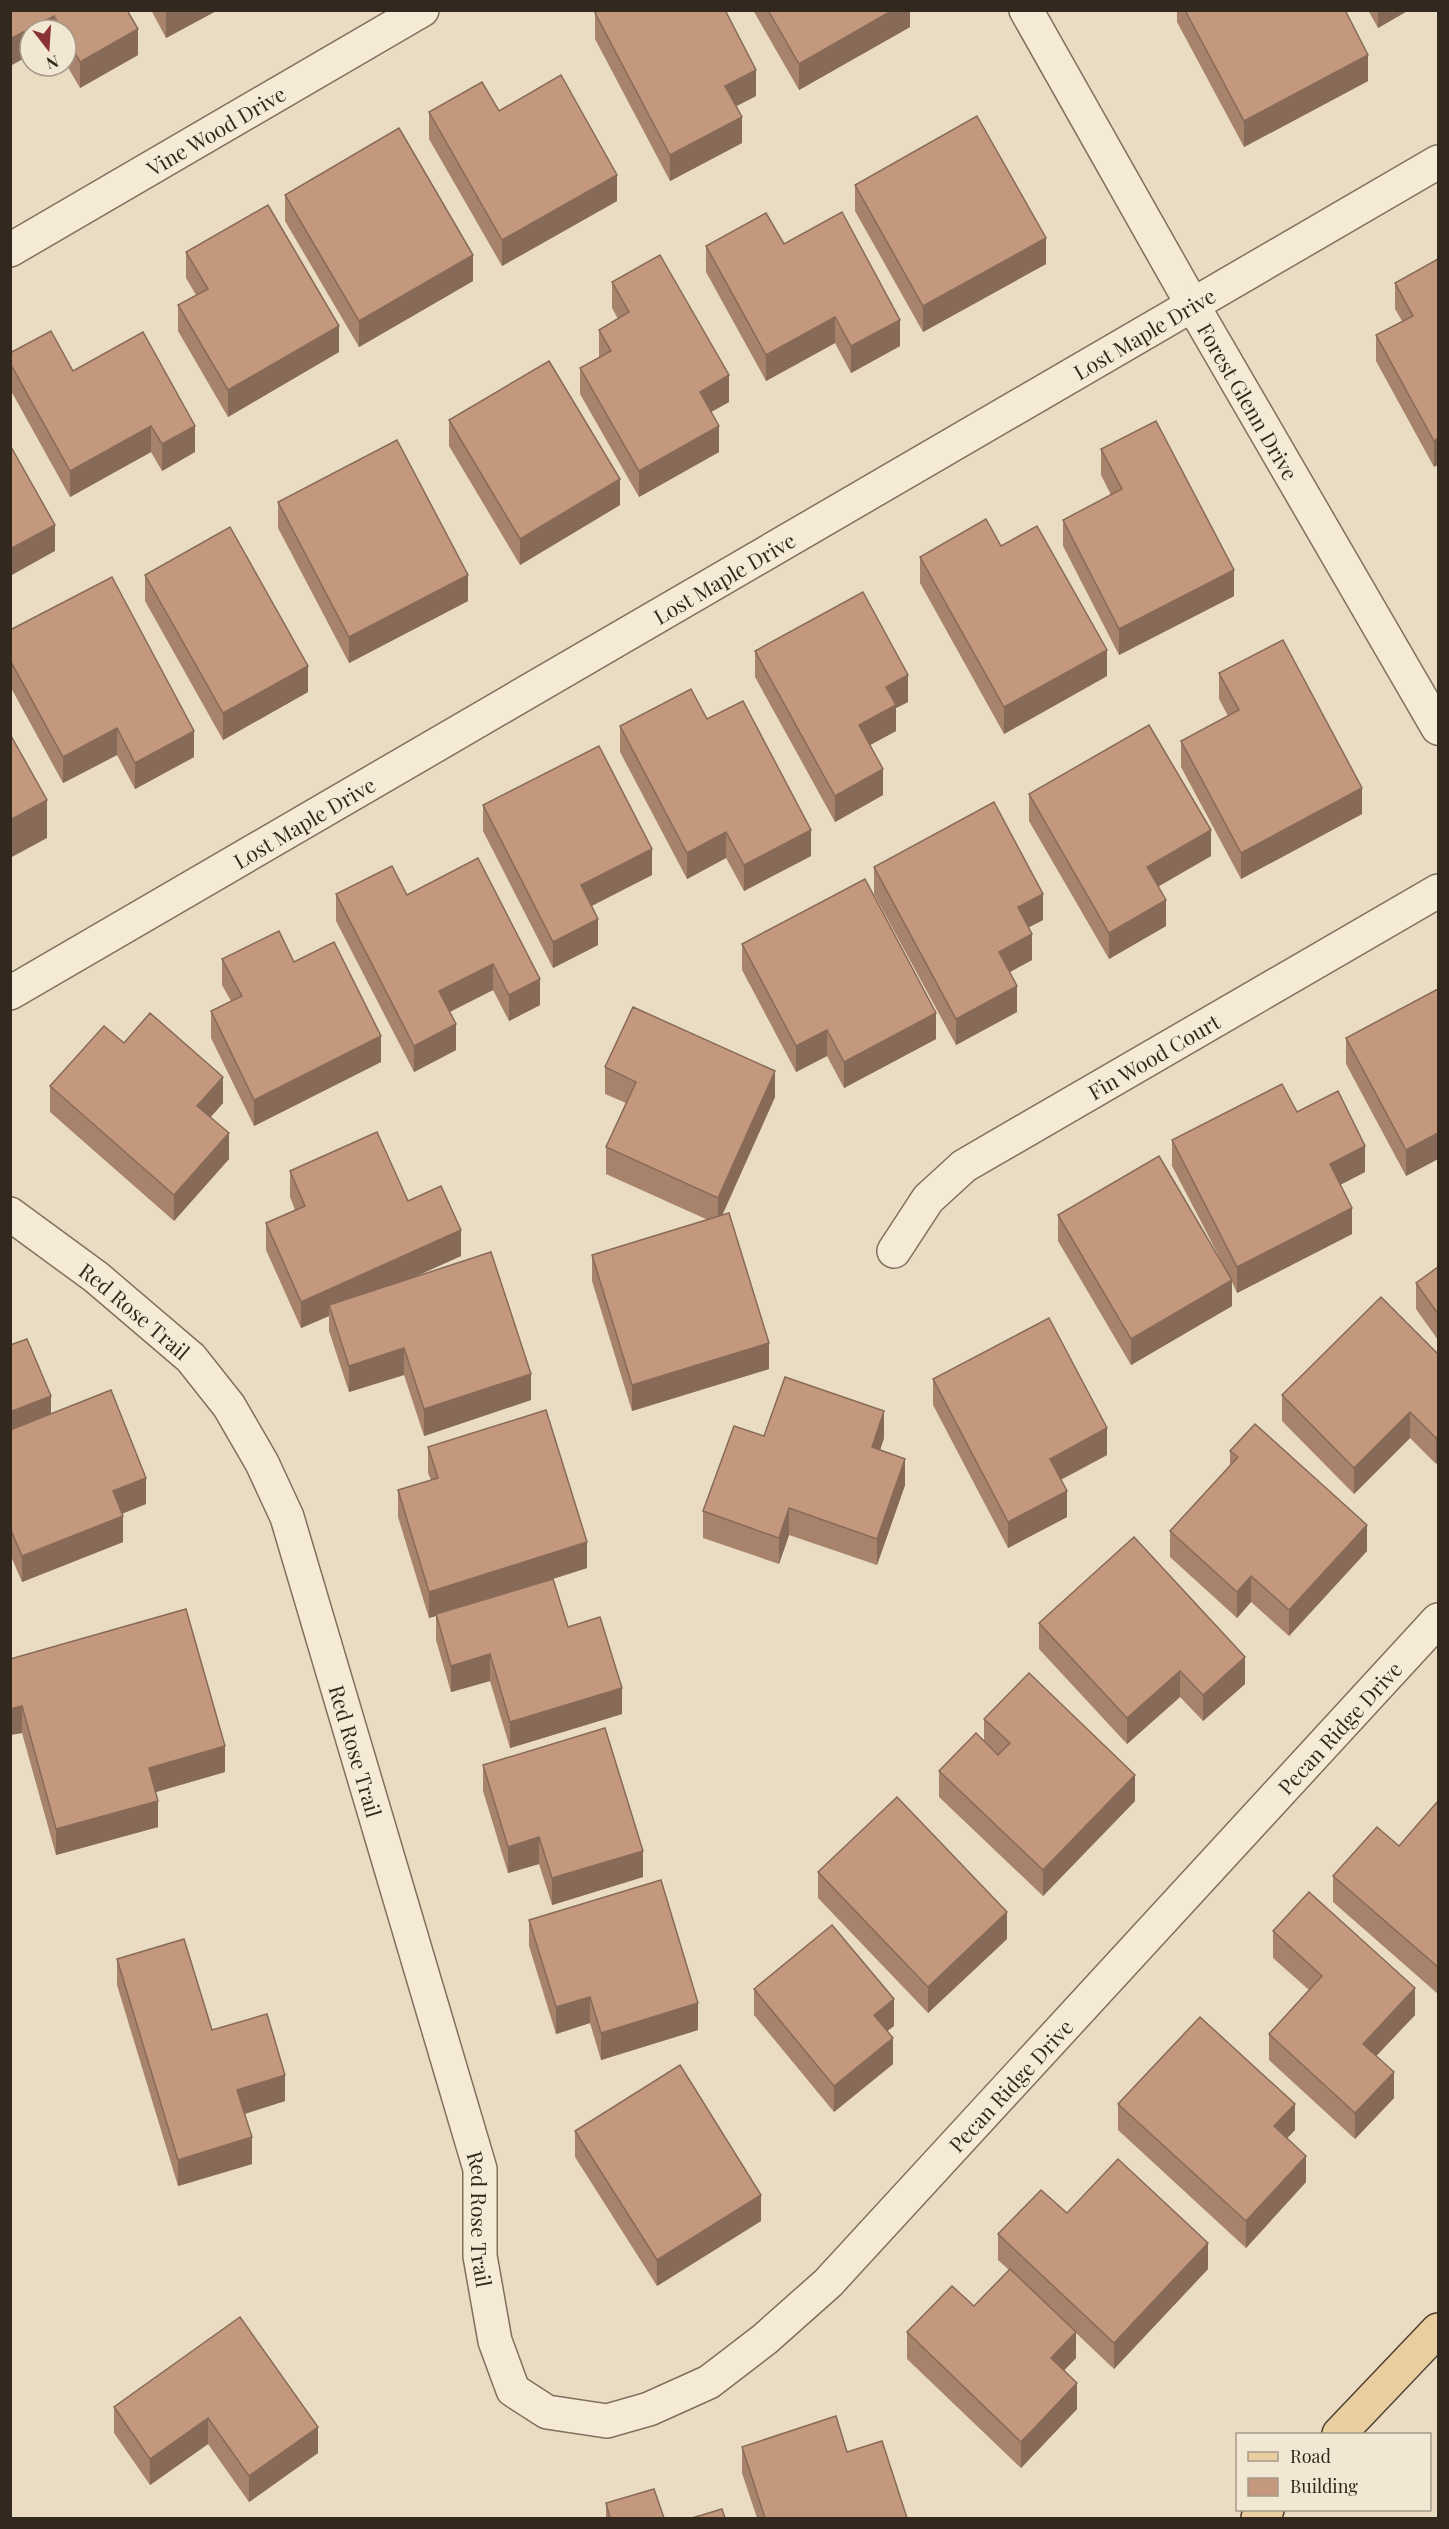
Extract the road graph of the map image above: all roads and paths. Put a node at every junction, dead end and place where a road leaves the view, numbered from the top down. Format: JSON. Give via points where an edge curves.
{"nodes":[{"id":1,"x":422,"y":10,"type":"edge"},
{"id":2,"x":1026,"y":10,"type":"edge"},
{"id":3,"x":1438,"y":162,"type":"edge"},
{"id":4,"x":10,"y":250,"type":"edge"},
{"id":5,"x":1192,"y":304,"type":"junction"},
{"id":6,"x":1438,"y":728,"type":"edge"},
{"id":7,"x":1438,"y":891,"type":"edge"},
{"id":8,"x":10,"y":993,"type":"edge"},
{"id":9,"x":10,"y":1214,"type":"edge"},
{"id":10,"x":894,"y":1251,"type":"dead end"},
{"id":11,"x":1438,"y":1620,"type":"edge"},
{"id":12,"x":1438,"y":2330,"type":"edge"},
{"id":13,"x":513,"y":2390,"type":"joint"},
{"id":14,"x":1340,"y":2433,"type":"edge"}],
"edges":[{"from":1,"to":4,"type":"street","name":"Vine Wood Drive"},
{"from":2,"to":5,"type":"street","name":"Forest Glenn Drive"},
{"from":3,"to":5,"type":"street","name":"Lost Maple Drive"},
{"from":5,"to":6,"type":"street","name":"Forest Glenn Drive"},
{"from":5,"to":8,"type":"street","name":"Lost Maple Drive"},
{"from":7,"to":10,"type":"street","name":"Fin Wood Court","via":[[964,1166],[928,1198]]},
{"from":9,"to":13,"type":"street","name":"Red Rose Trail","via":[[96,1277],[191,1358],[229,1406],[287,1517],[480,2169],[480,2256],[495,2341]]},
{"from":11,"to":13,"type":"street","name":"Pecan Ridge Drive","via":[[828,2283],[765,2339],[709,2382],[649,2409],[607,2421],[547,2412]]},
{"from":12,"to":14,"type":"main road"}]}
